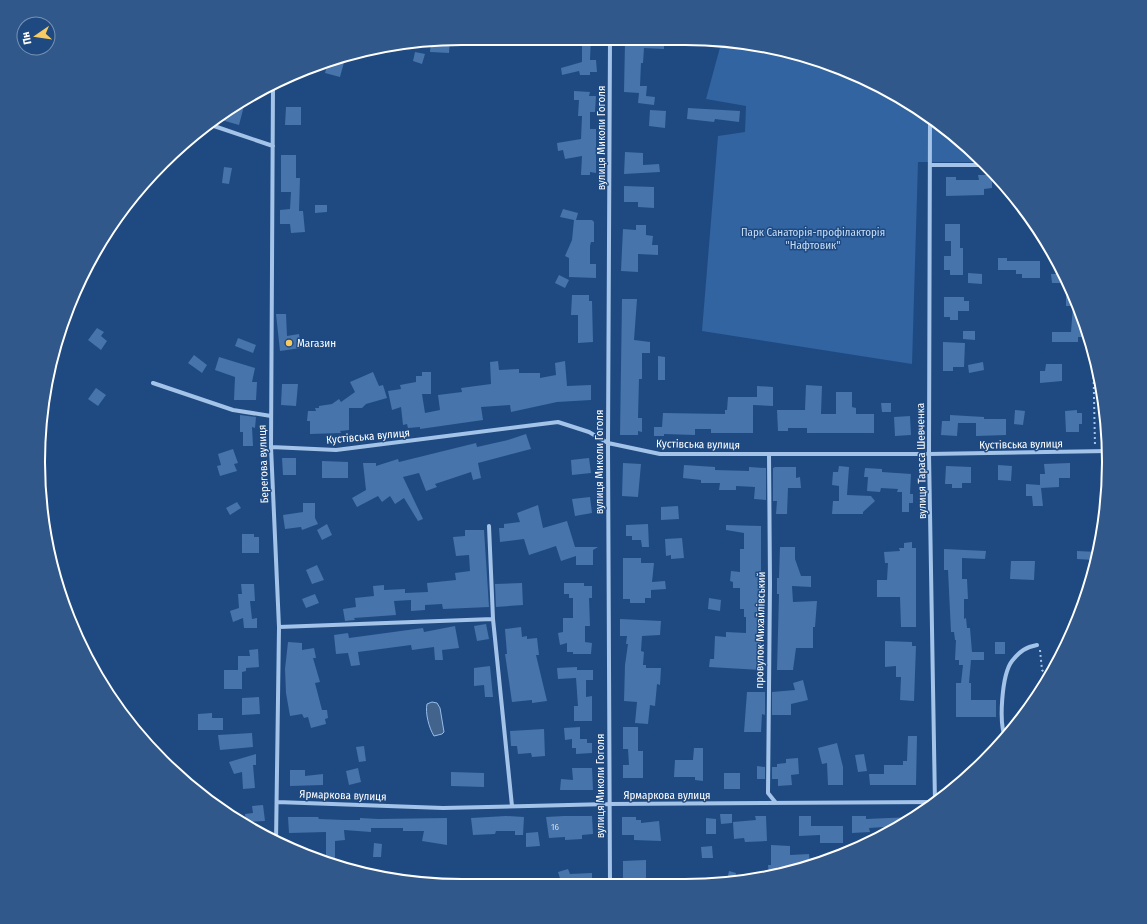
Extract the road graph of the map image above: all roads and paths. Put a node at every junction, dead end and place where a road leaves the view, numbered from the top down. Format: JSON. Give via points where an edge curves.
{"nodes":[{"id":1,"x":610,"y":45,"type":"edge"},
{"id":2,"x":273,"y":91,"type":"edge"},
{"id":3,"x":930,"y":124,"type":"edge"},
{"id":4,"x":215,"y":126,"type":"edge"},
{"id":5,"x":273,"y":146,"type":"junction"},
{"id":6,"x":930,"y":165,"type":"junction"},
{"id":7,"x":978,"y":165,"type":"edge"},
{"id":8,"x":1094,"y":379,"type":"edge"},
{"id":9,"x":153,"y":383,"type":"dead end"},
{"id":10,"x":271,"y":416,"type":"junction"},
{"id":11,"x":608,"y":443,"type":"junction"},
{"id":12,"x":271,"y":447,"type":"junction"},
{"id":13,"x":1102,"y":451,"type":"edge"},
{"id":14,"x":1095,"y":452,"type":"junction"},
{"id":15,"x":769,"y":454,"type":"junction"},
{"id":16,"x":929,"y":454,"type":"junction"},
{"id":17,"x":489,"y":526,"type":"dead end"},
{"id":18,"x":493,"y":619,"type":"junction"},
{"id":19,"x":279,"y":628,"type":"junction"},
{"id":20,"x":1037,"y":645,"type":"joint"},
{"id":21,"x":1044,"y":673,"type":"edge"},
{"id":22,"x":1003,"y":732,"type":"edge"},
{"id":23,"x":936,"y":795,"type":"edge"},
{"id":24,"x":277,"y":802,"type":"junction"},
{"id":25,"x":927,"y":802,"type":"edge"},
{"id":26,"x":776,"y":803,"type":"junction"},
{"id":27,"x":609,"y":804,"type":"junction"},
{"id":28,"x":512,"y":806,"type":"junction"},
{"id":29,"x":276,"y":835,"type":"edge"},
{"id":30,"x":610,"y":879,"type":"edge"}],
"edges":[{"from":1,"to":11,"type":"street","name":"вулиця Миколи Гоголя"},
{"from":2,"to":5,"type":"street","name":"Берегова вулиця"},
{"from":3,"to":6,"type":"street","name":"вулиця Тараса Шевченка"},
{"from":4,"to":5,"type":"street"},
{"from":5,"to":10,"type":"street","name":"Берегова вулиця"},
{"from":6,"to":7,"type":"street"},
{"from":6,"to":16,"type":"street","name":"вулиця Тараса Шевченка"},
{"from":8,"to":14,"type":"path"},
{"from":9,"to":10,"type":"street","via":[[233,410]]},
{"from":10,"to":12,"type":"street","name":"Берегова вулиця"},
{"from":11,"to":12,"type":"street","name":"Кустівська вулиця","via":[[589,432],[558,422],[336,450]]},
{"from":11,"to":15,"type":"street","name":"Кустівська вулиця","via":[[660,454]]},
{"from":11,"to":27,"type":"street","name":"вулиця Миколи Гоголя"},
{"from":12,"to":19,"type":"street","name":"Берегова вулиця"},
{"from":13,"to":14,"type":"street","name":"Кустівська вулиця"},
{"from":14,"to":16,"type":"street","name":"Кустівська вулиця"},
{"from":15,"to":16,"type":"street","name":"Кустівська вулиця"},
{"from":15,"to":26,"type":"street","name":"провулок Михайлівський","via":[[768,793]]},
{"from":16,"to":23,"type":"street","name":"вулиця Тараса Шевченка"},
{"from":17,"to":18,"type":"street"},
{"from":18,"to":19,"type":"street"},
{"from":18,"to":28,"type":"street"},
{"from":19,"to":24,"type":"street","name":"Берегова вулиця"},
{"from":20,"to":21,"type":"path","via":[[1041,652]]},
{"from":20,"to":22,"type":"street","via":[[1025,647],[1011,662],[1002,710]]},
{"from":24,"to":28,"type":"street","name":"Ярмаркова вулиця","via":[[443,808]]},
{"from":24,"to":29,"type":"street","name":"Берегова вулиця"},
{"from":25,"to":26,"type":"street","name":"Ярмаркова вулиця"},
{"from":26,"to":27,"type":"street","name":"Ярмаркова вулиця"},
{"from":27,"to":28,"type":"street","name":"Ярмаркова вулиця"},
{"from":27,"to":30,"type":"street","name":"вулиця Миколи Гоголя"}]}
